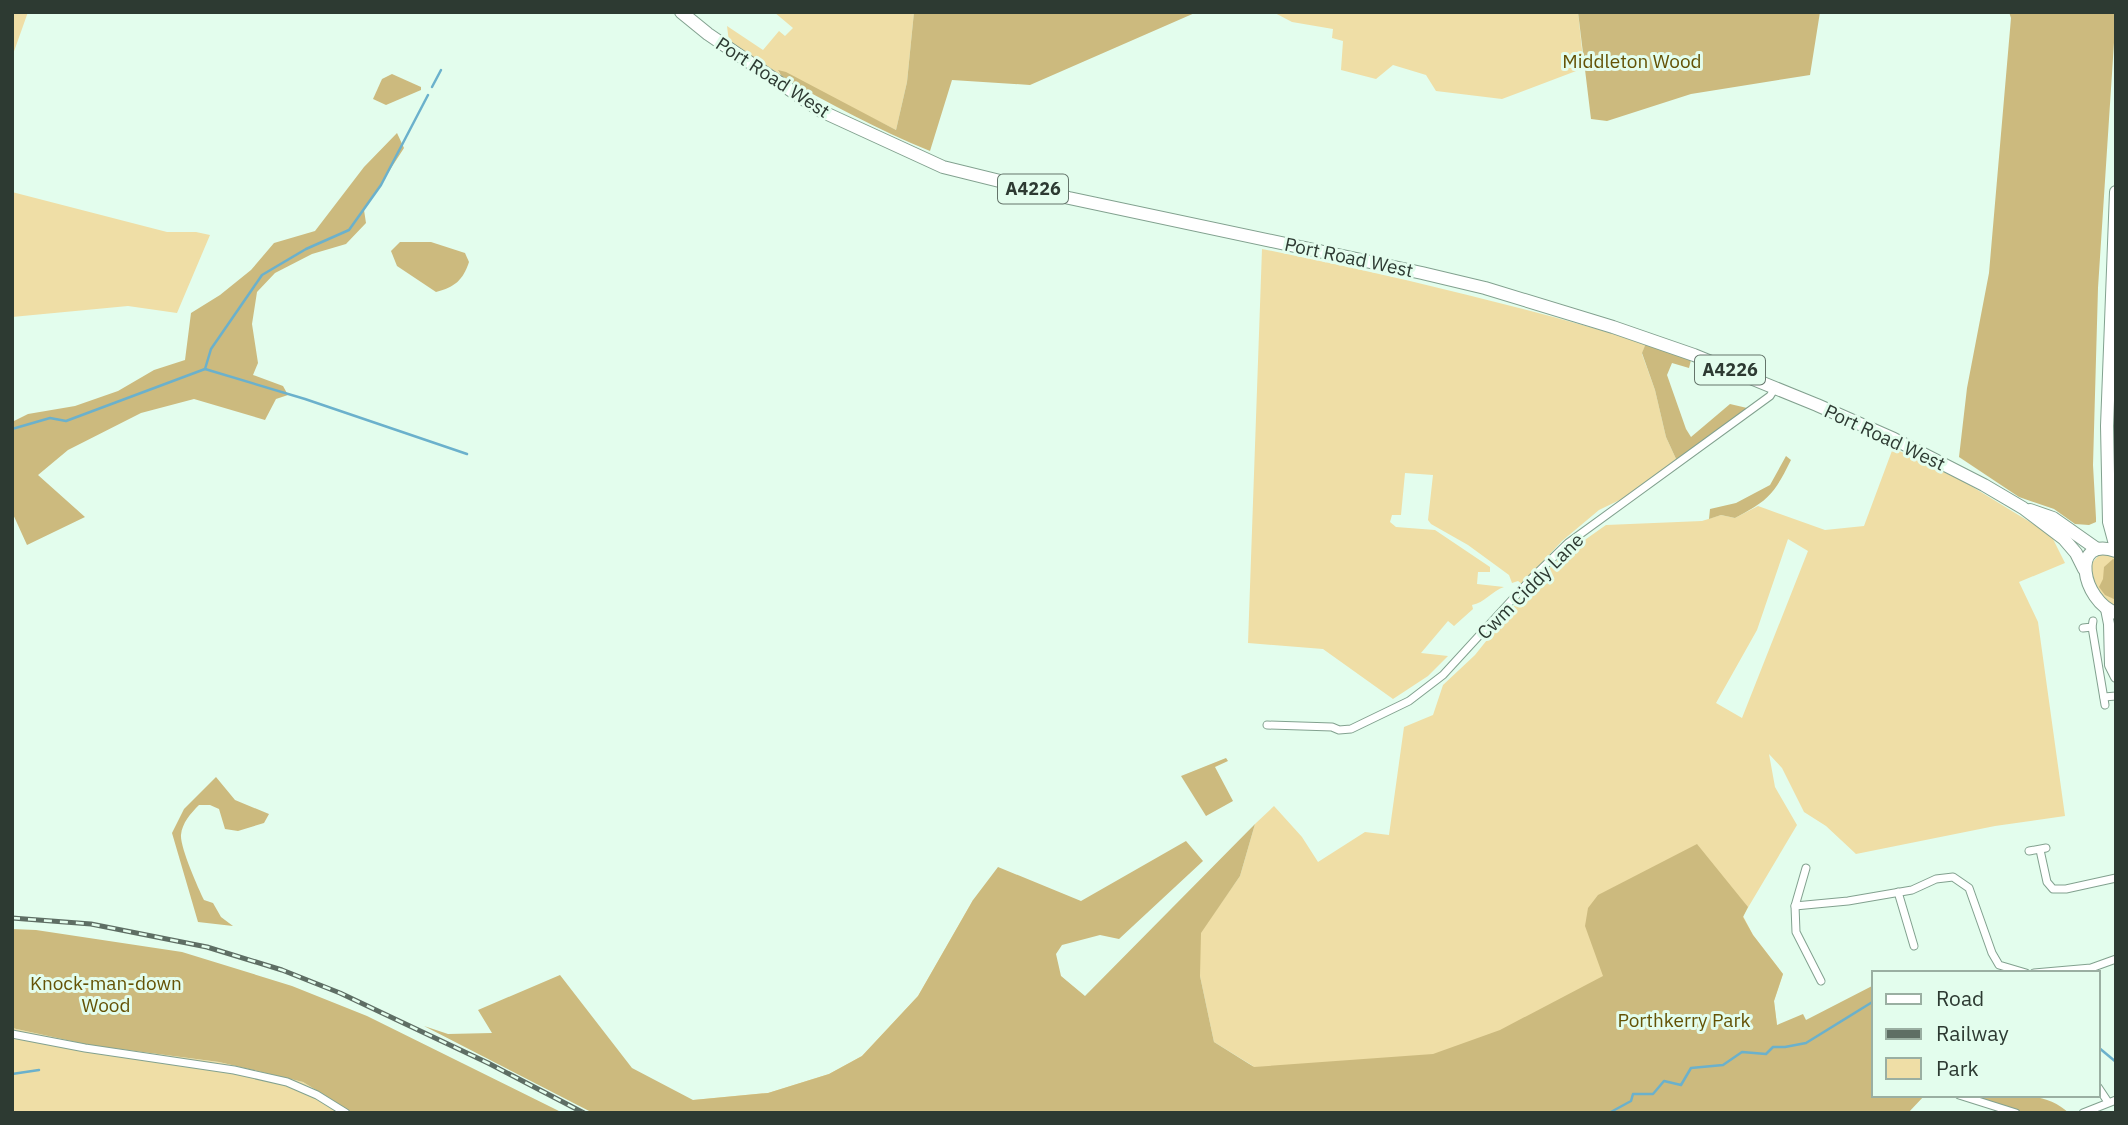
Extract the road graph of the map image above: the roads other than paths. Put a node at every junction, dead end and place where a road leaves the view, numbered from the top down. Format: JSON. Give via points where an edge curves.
{"nodes":[{"id":1,"x":681,"y":12,"type":"edge"},
{"id":2,"x":2116,"y":192,"type":"edge"},
{"id":3,"x":1775,"y":388,"type":"junction"},
{"id":4,"x":2022,"y":508,"type":"junction"},
{"id":5,"x":2109,"y":522,"type":"junction"},
{"id":6,"x":2098,"y":549,"type":"junction"},
{"id":7,"x":2116,"y":549,"type":"edge"},
{"id":8,"x":2084,"y":569,"type":"junction"},
{"id":9,"x":2111,"y":611,"type":"edge"},
{"id":10,"x":2083,"y":628,"type":"dead end"},
{"id":11,"x":2115,"y":674,"type":"edge"},
{"id":12,"x":2116,"y":696,"type":"edge"},
{"id":13,"x":1267,"y":724,"type":"dead end"},
{"id":14,"x":2029,"y":851,"type":"dead end"},
{"id":15,"x":1806,"y":868,"type":"dead end"},
{"id":16,"x":2116,"y":878,"type":"edge"},
{"id":17,"x":1898,"y":892,"type":"junction"},
{"id":18,"x":1795,"y":906,"type":"junction"},
{"id":19,"x":1914,"y":946,"type":"dead end"},
{"id":20,"x":2116,"y":959,"type":"edge"},
{"id":21,"x":2019,"y":971,"type":"edge"},
{"id":22,"x":2057,"y":971,"type":"edge"},
{"id":23,"x":1821,"y":981,"type":"dead end"},
{"id":24,"x":12,"y":1034,"type":"edge"},
{"id":25,"x":1965,"y":1097,"type":"edge"},
{"id":26,"x":2112,"y":1101,"type":"edge"},
{"id":27,"x":346,"y":1113,"type":"edge"},
{"id":28,"x":2016,"y":1113,"type":"edge"},
{"id":29,"x":2083,"y":1113,"type":"edge"}],
"edges":[{"from":1,"to":3,"type":"main road","name":"Port Road West","number":"A4226","via":[[821,111],[943,167],[1485,288],[1694,355]]},
{"from":2,"to":5,"type":"main road","via":[[2107,415]]},
{"from":3,"to":4,"type":"main road","name":"Port Road West","number":"A4226","via":[[1894,439]]},
{"from":3,"to":13,"type":"street","name":"Cwm Ciddy Lane","via":[[1714,439],[1568,543],[1443,675],[1409,701],[1350,729]]},
{"from":4,"to":6,"type":"main road","name":"Port Road West","number":"A4226","via":[[2053,518]]},
{"from":4,"to":8,"type":"main road","name":"Port Road West","number":"A4226","via":[[2064,539]]},
{"from":5,"to":6,"type":"main road"},
{"from":5,"to":7,"type":"main road"},
{"from":6,"to":7,"type":"main road"},
{"from":6,"to":8,"type":"main road"},
{"from":8,"to":9,"type":"main road","name":"Port Road West","via":[[2090,589]]},
{"from":9,"to":11,"type":"main road","via":[[2110,665]]},
{"from":10,"to":12,"type":"street","via":[[2093,624],[2104,701]]},
{"from":14,"to":16,"type":"street","via":[[2043,849],[2046,882],[2053,889]]},
{"from":15,"to":18,"type":"street"},
{"from":17,"to":18,"type":"street"},
{"from":17,"to":19,"type":"street"},
{"from":17,"to":21,"type":"street","via":[[1953,877],[1969,888],[1999,965]]},
{"from":18,"to":23,"type":"street","via":[[1796,932]]},
{"from":20,"to":22,"type":"street","via":[[2091,968]]},
{"from":24,"to":27,"type":"street","via":[[287,1082]]},
{"from":25,"to":28,"type":"street"},
{"from":26,"to":29,"type":"street"}]}
